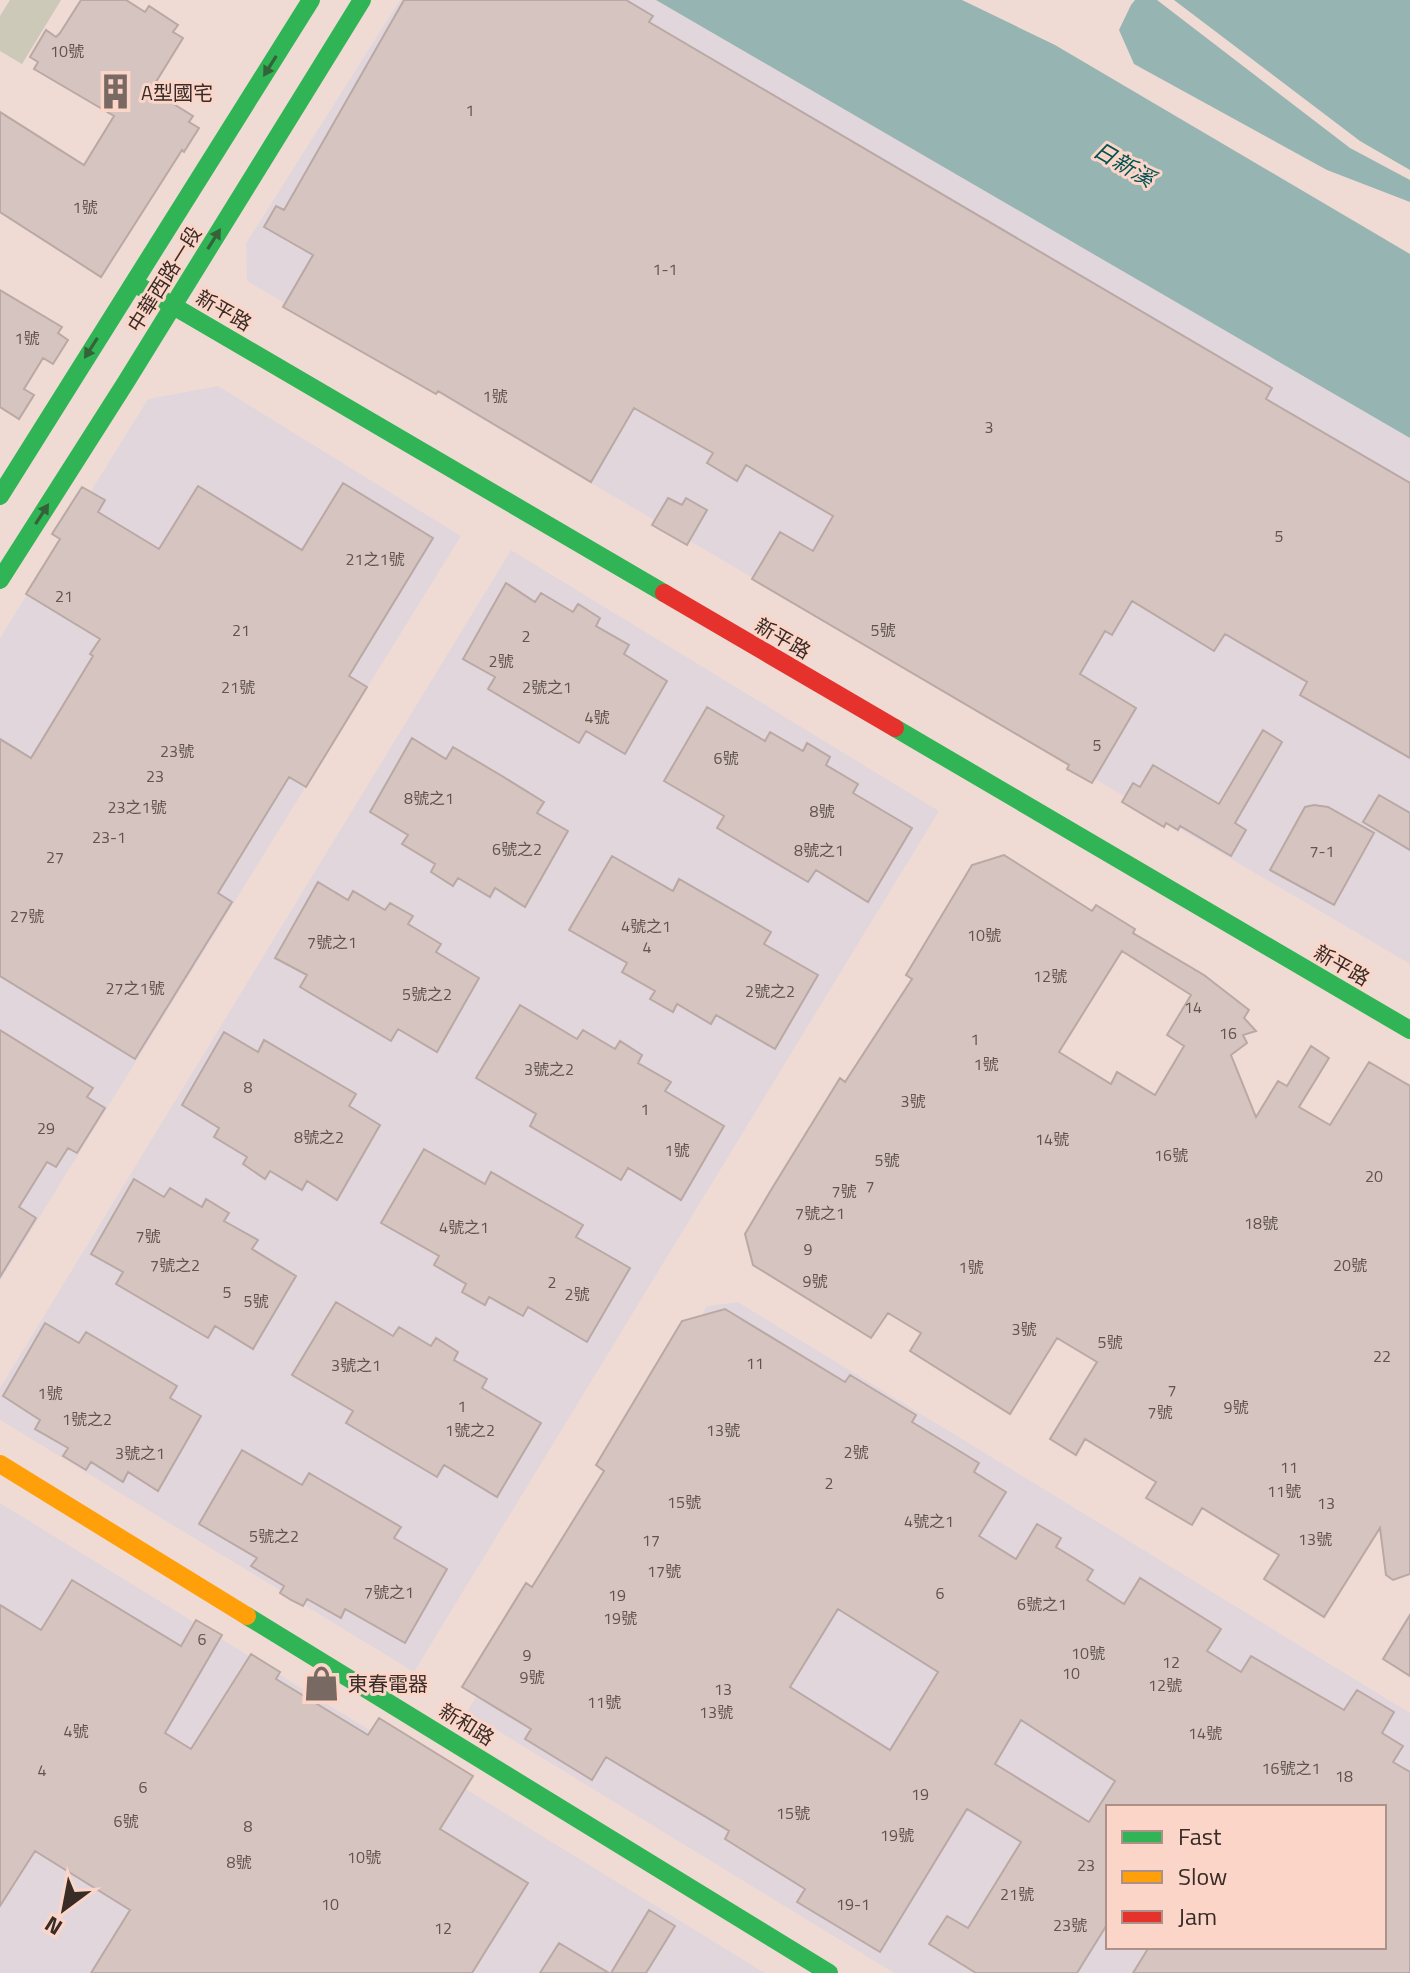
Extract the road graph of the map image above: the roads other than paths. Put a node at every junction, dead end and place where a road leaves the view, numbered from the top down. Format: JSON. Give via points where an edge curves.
{"nodes":[{"id":1,"x":311,"y":0,"type":"edge"},
{"id":2,"x":362,"y":0,"type":"edge"},
{"id":3,"x":134,"y":283,"type":"junction"},
{"id":4,"x":173,"y":306,"type":"junction"},
{"id":5,"x":0,"y":496,"type":"edge"},
{"id":6,"x":0,"y":580,"type":"edge"},
{"id":7,"x":1410,"y":1030,"type":"edge"},
{"id":8,"x":0,"y":1464,"type":"edge"},
{"id":9,"x":829,"y":1973,"type":"edge"}],
"edges":[{"from":1,"to":3,"type":"street","name":"中華西路一段","one_way":true},
{"from":4,"to":2,"type":"street","name":"中華西路一段","one_way":true},
{"from":3,"to":4,"type":"street","name":"新平路"},
{"from":3,"to":5,"type":"street","name":"中華西路一段","one_way":true},
{"from":6,"to":4,"type":"street","name":"中華西路一段","one_way":true},
{"from":4,"to":7,"type":"street","name":"新平路"},
{"from":8,"to":9,"type":"street","name":"新和路"}]}
